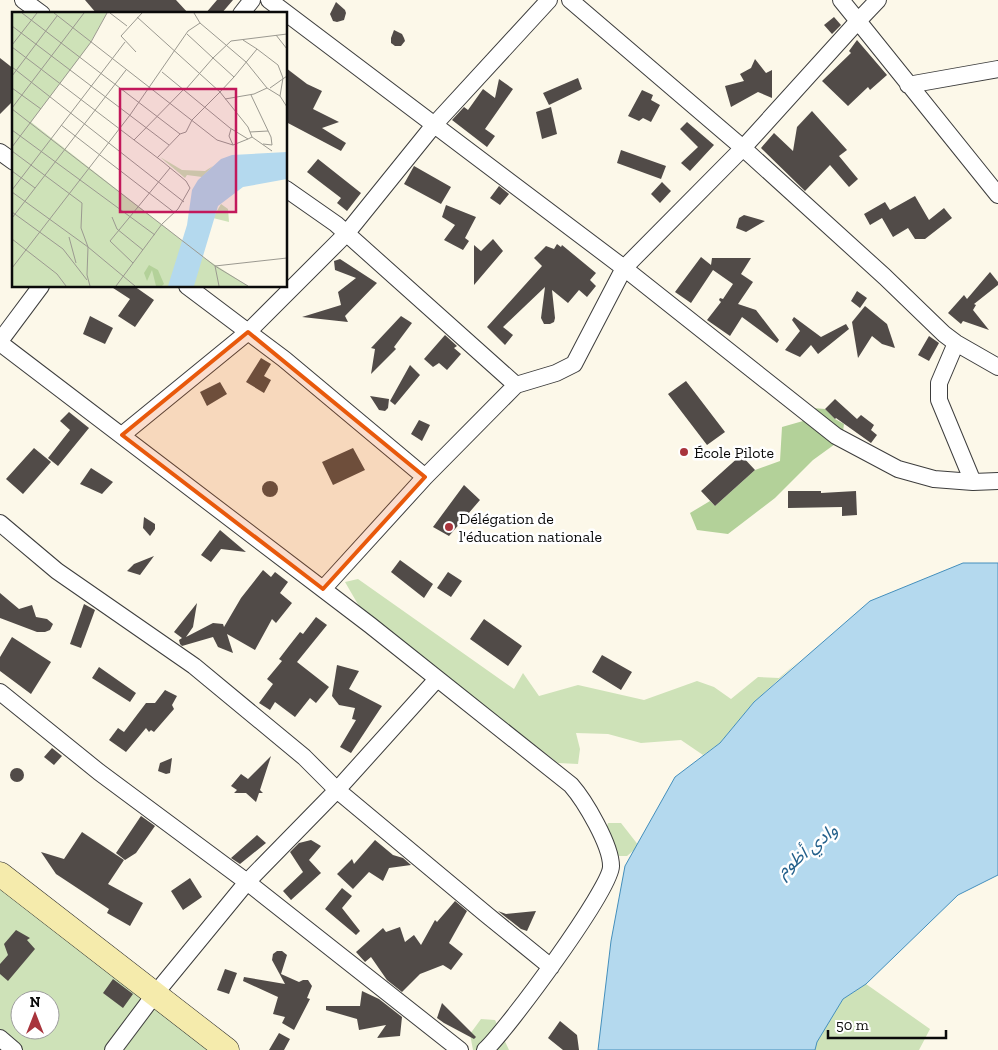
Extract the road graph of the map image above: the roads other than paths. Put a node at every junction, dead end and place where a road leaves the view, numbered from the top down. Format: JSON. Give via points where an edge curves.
{"nodes":[{"id":1,"x":24,"y":0,"type":"edge"},
{"id":2,"x":252,"y":0,"type":"edge"},
{"id":3,"x":269,"y":0,"type":"edge"},
{"id":4,"x":549,"y":0,"type":"edge"},
{"id":5,"x":570,"y":0,"type":"edge"},
{"id":6,"x":841,"y":0,"type":"edge"},
{"id":7,"x":878,"y":0,"type":"edge"},
{"id":8,"x":39,"y":12,"type":"edge"},
{"id":9,"x":243,"y":12,"type":"edge"},
{"id":10,"x":285,"y":12,"type":"edge"},
{"id":11,"x":288,"y":14,"type":"edge"},
{"id":12,"x":858,"y":21,"type":"junction"},
{"id":13,"x":998,"y":69,"type":"edge"},
{"id":14,"x":908,"y":85,"type":"junction"},
{"id":15,"x":434,"y":125,"type":"junction"},
{"id":16,"x":742,"y":148,"type":"junction"},
{"id":17,"x":0,"y":152,"type":"edge"},
{"id":18,"x":12,"y":161,"type":"edge"},
{"id":19,"x":288,"y":190,"type":"edge"},
{"id":20,"x":998,"y":195,"type":"edge"},
{"id":21,"x":346,"y":234,"type":"junction"},
{"id":22,"x":624,"y":268,"type":"junction"},
{"id":23,"x":40,"y":288,"type":"edge"},
{"id":24,"x":190,"y":288,"type":"edge"},
{"id":25,"x":248,"y":332,"type":"junction"},
{"id":26,"x":0,"y":342,"type":"edge"},
{"id":27,"x":956,"y":343,"type":"junction"},
{"id":28,"x":998,"y":367,"type":"edge"},
{"id":29,"x":516,"y":385,"type":"junction"},
{"id":30,"x":122,"y":435,"type":"junction"},
{"id":31,"x":425,"y":477,"type":"junction"},
{"id":32,"x":998,"y":481,"type":"edge"},
{"id":33,"x":973,"y":482,"type":"junction"},
{"id":34,"x":0,"y":524,"type":"edge"},
{"id":35,"x":322,"y":589,"type":"junction"},
{"id":36,"x":437,"y":679,"type":"junction"},
{"id":37,"x":0,"y":692,"type":"edge"},
{"id":38,"x":337,"y":790,"type":"junction"},
{"id":39,"x":0,"y":874,"type":"edge"},
{"id":40,"x":247,"y":882,"type":"junction"},
{"id":41,"x":551,"y":967,"type":"junction"},
{"id":42,"x":155,"y":994,"type":"junction"},
{"id":43,"x":0,"y":1038,"type":"edge"},
{"id":44,"x":14,"y":1050,"type":"edge"},
{"id":45,"x":113,"y":1050,"type":"edge"},
{"id":46,"x":227,"y":1050,"type":"edge"},
{"id":47,"x":460,"y":1050,"type":"edge"},
{"id":48,"x":485,"y":1050,"type":"edge"}],
"edges":[{"from":1,"to":8,"type":"street"},
{"from":2,"to":9,"type":"street"},
{"from":3,"to":10,"type":"street"},
{"from":4,"to":15,"type":"street"},
{"from":5,"to":16,"type":"street"},
{"from":6,"to":12,"type":"street"},
{"from":7,"to":12,"type":"street"},
{"from":11,"to":15,"type":"street"},
{"from":12,"to":14,"type":"street"},
{"from":12,"to":16,"type":"street"},
{"from":13,"to":14,"type":"street"},
{"from":14,"to":20,"type":"street"},
{"from":15,"to":21,"type":"street"},
{"from":15,"to":22,"type":"street"},
{"from":16,"to":22,"type":"street"},
{"from":16,"to":27,"type":"street"},
{"from":17,"to":18,"type":"street"},
{"from":19,"to":21,"type":"street"},
{"from":21,"to":25,"type":"street"},
{"from":21,"to":29,"type":"street"},
{"from":22,"to":29,"type":"street","via":[[574,364],[549,376]]},
{"from":22,"to":33,"type":"street","via":[[836,436],[898,469],[934,479]]},
{"from":23,"to":26,"type":"street"},
{"from":24,"to":25,"type":"street"},
{"from":25,"to":30,"type":"street"},
{"from":25,"to":31,"type":"street"},
{"from":26,"to":30,"type":"street"},
{"from":27,"to":28,"type":"street"},
{"from":27,"to":33,"type":"street","via":[[939,382],[939,400]]},
{"from":29,"to":31,"type":"street"},
{"from":30,"to":35,"type":"street"},
{"from":31,"to":35,"type":"street"},
{"from":32,"to":33,"type":"street"},
{"from":34,"to":38,"type":"street","via":[[57,571],[194,666],[304,757]]},
{"from":35,"to":36,"type":"street"},
{"from":36,"to":38,"type":"street"},
{"from":36,"to":41,"type":"street","via":[[571,785],[581,796],[608,849],[611,873]]},
{"from":37,"to":40,"type":"street","via":[[99,772]]},
{"from":38,"to":40,"type":"street"},
{"from":38,"to":41,"type":"street"},
{"from":39,"to":42,"type":"street"},
{"from":40,"to":42,"type":"street"},
{"from":40,"to":47,"type":"street"},
{"from":41,"to":48,"type":"street"},
{"from":42,"to":45,"type":"street"},
{"from":42,"to":46,"type":"street"},
{"from":43,"to":44,"type":"street"}]}
